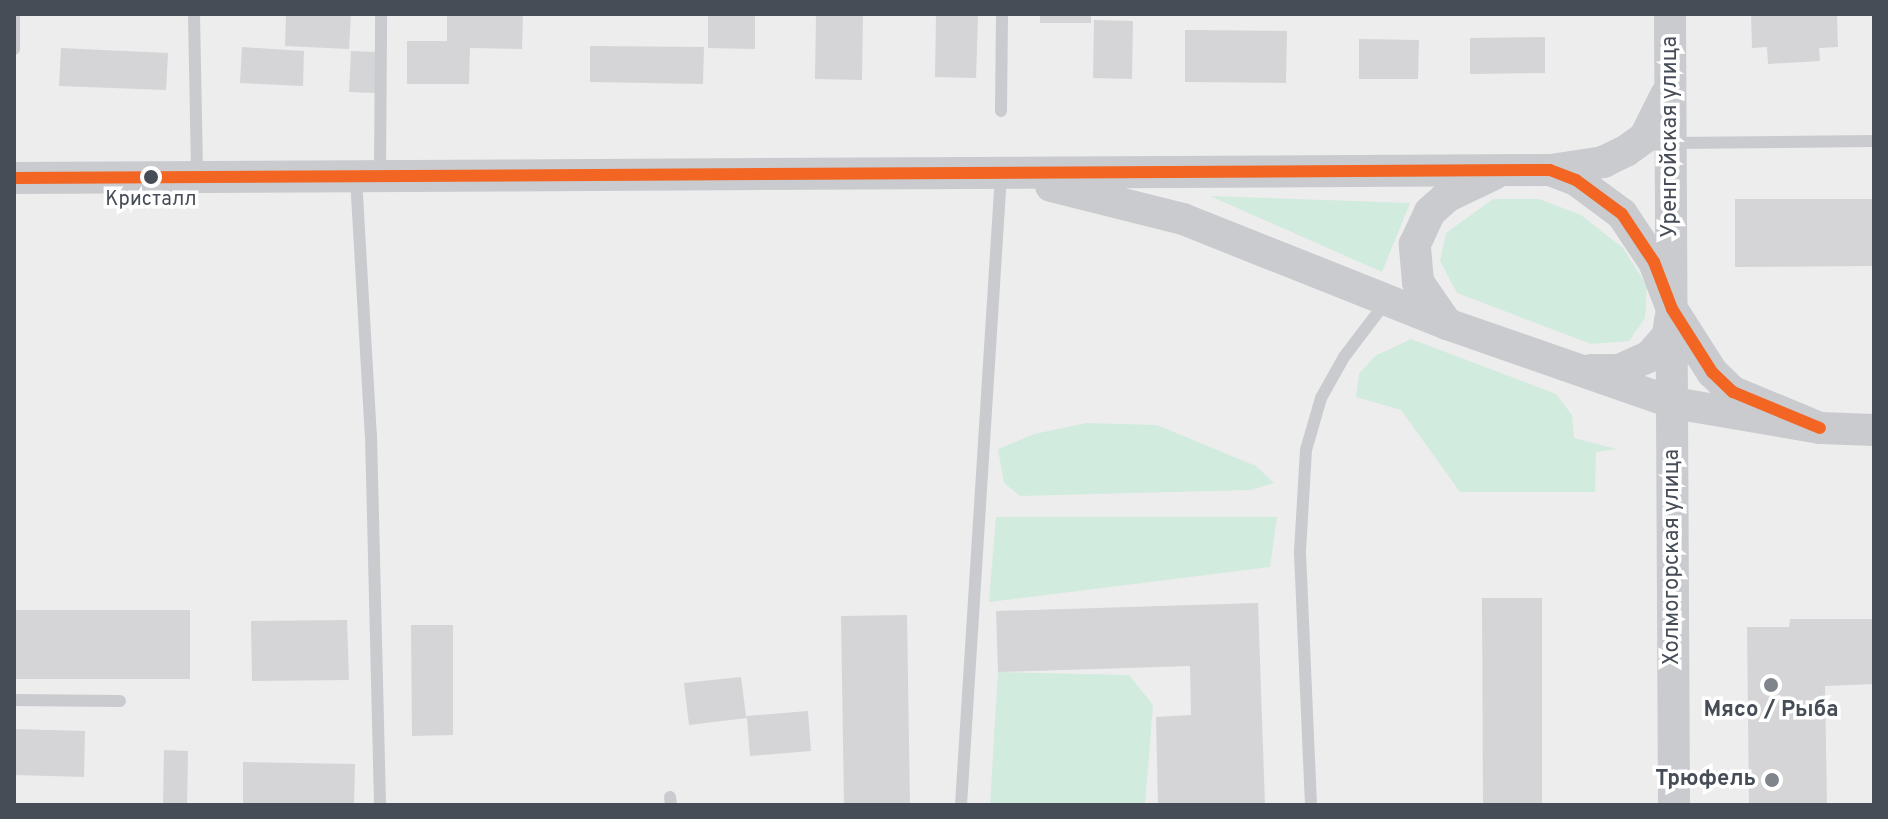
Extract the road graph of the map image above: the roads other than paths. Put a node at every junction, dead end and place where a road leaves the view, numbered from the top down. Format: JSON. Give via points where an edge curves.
{"nodes":[{"id":1,"x":14,"y":14,"type":"edge"},
{"id":2,"x":194,"y":14,"type":"edge"},
{"id":3,"x":381,"y":14,"type":"edge"},
{"id":4,"x":1002,"y":14,"type":"edge"},
{"id":5,"x":1670,"y":14,"type":"edge"},
{"id":6,"x":14,"y":49,"type":"edge"},
{"id":7,"x":1670,"y":64,"type":"junction"},
{"id":8,"x":1001,"y":111,"type":"dead end"},
{"id":9,"x":1874,"y":141,"type":"edge"},
{"id":10,"x":1670,"y":143,"type":"junction"},
{"id":11,"x":1538,"y":170,"type":"junction"},
{"id":12,"x":368,"y":174,"type":"junction"},
{"id":13,"x":1001,"y":175,"type":"junction"},
{"id":14,"x":197,"y":176,"type":"junction"},
{"id":15,"x":14,"y":178,"type":"edge"},
{"id":16,"x":1386,"y":301,"type":"junction"},
{"id":17,"x":1672,"y":309,"type":"junction"},
{"id":18,"x":1447,"y":324,"type":"junction"},
{"id":19,"x":1561,"y":367,"type":"junction"},
{"id":20,"x":1674,"y":403,"type":"junction"},
{"id":21,"x":1820,"y":428,"type":"junction"},
{"id":22,"x":1874,"y":430,"type":"edge"},
{"id":23,"x":14,"y":700,"type":"edge"},
{"id":24,"x":120,"y":701,"type":"dead end"},
{"id":25,"x":380,"y":805,"type":"edge"},
{"id":26,"x":961,"y":805,"type":"edge"},
{"id":27,"x":1311,"y":805,"type":"edge"},
{"id":28,"x":1674,"y":805,"type":"edge"}],
"edges":[{"from":1,"to":6,"type":"lane"},
{"from":2,"to":14,"type":"lane"},
{"from":3,"to":12,"type":"lane"},
{"from":4,"to":8,"type":"lane"},
{"from":5,"to":7,"type":"street","name":"Уренгойская улица"},
{"from":7,"to":10,"type":"street","name":"Уренгойская улица"},
{"from":7,"to":11,"type":"street","via":[[1664,107],[1645,137],[1603,162]]},
{"from":9,"to":10,"type":"lane"},
{"from":10,"to":17,"type":"street","name":"Уренгойская улица"},
{"from":11,"to":13,"type":"street","via":[[1233,168]]},
{"from":11,"to":17,"type":"street","via":[[1576,180],[1622,214],[1654,262]]},
{"from":11,"to":18,"type":"street","via":[[1467,184],[1430,212],[1415,244],[1418,282]]},
{"from":12,"to":13,"type":"street"},
{"from":12,"to":14,"type":"street"},
{"from":12,"to":25,"type":"lane"},
{"from":13,"to":16,"type":"street","via":[[1183,219]]},
{"from":13,"to":26,"type":"lane"},
{"from":14,"to":15,"type":"street"},
{"from":16,"to":18,"type":"street"},
{"from":16,"to":27,"type":"lane","via":[[1321,398],[1306,450],[1300,551]]},
{"from":17,"to":19,"type":"street","via":[[1660,347],[1635,365],[1606,371]]},
{"from":17,"to":20,"type":"street","name":"Холмогорская улица"},
{"from":17,"to":21,"type":"street","via":[[1703,360],[1733,392]]},
{"from":18,"to":19,"type":"street"},
{"from":19,"to":20,"type":"street"},
{"from":20,"to":21,"type":"street"},
{"from":20,"to":28,"type":"street","name":"Холмогорская улица"},
{"from":21,"to":22,"type":"street"},
{"from":23,"to":24,"type":"lane"}]}
